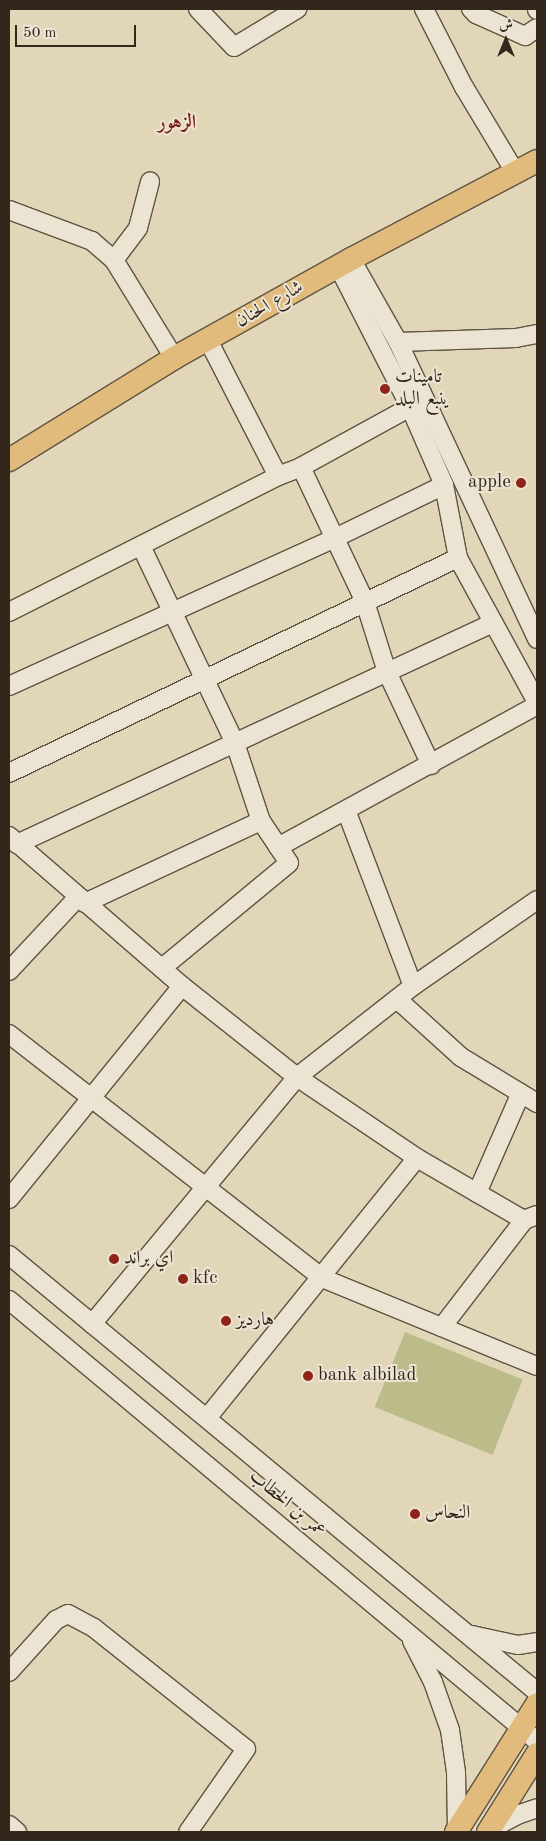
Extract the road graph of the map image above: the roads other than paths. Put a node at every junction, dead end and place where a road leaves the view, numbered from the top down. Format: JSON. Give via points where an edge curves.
{"nodes":[{"id":1,"x":198,"y":9,"type":"edge"},
{"id":2,"x":297,"y":9,"type":"edge"},
{"id":3,"x":424,"y":9,"type":"edge"},
{"id":4,"x":472,"y":9,"type":"edge"},
{"id":5,"x":537,"y":28,"type":"edge"},
{"id":6,"x":537,"y":161,"type":"edge"},
{"id":7,"x":515,"y":172,"type":"junction"},
{"id":8,"x":150,"y":182,"type":"dead end"},
{"id":9,"x":10,"y":214,"type":"edge"},
{"id":10,"x":114,"y":260,"type":"junction"},
{"id":11,"x":345,"y":262,"type":"junction"},
{"id":12,"x":537,"y":334,"type":"edge"},
{"id":13,"x":208,"y":340,"type":"junction"},
{"id":14,"x":398,"y":342,"type":"junction"},
{"id":15,"x":174,"y":358,"type":"junction"},
{"id":16,"x":410,"y":407,"type":"junction"},
{"id":17,"x":9,"y":460,"type":"edge"},
{"id":18,"x":301,"y":466,"type":"junction"},
{"id":19,"x":278,"y":476,"type":"junction"},
{"id":20,"x":444,"y":485,"type":"junction"},
{"id":21,"x":335,"y":538,"type":"junction"},
{"id":22,"x":141,"y":546,"type":"junction"},
{"id":23,"x":458,"y":558,"type":"junction"},
{"id":24,"x":365,"y":602,"type":"junction"},
{"id":25,"x":174,"y":611,"type":"junction"},
{"id":26,"x":9,"y":612,"type":"edge"},
{"id":27,"x":494,"y":623,"type":"junction"},
{"id":28,"x":537,"y":639,"type":"edge"},
{"id":29,"x":387,"y":672,"type":"junction"},
{"id":30,"x":206,"y":679,"type":"junction"},
{"id":31,"x":9,"y":686,"type":"edge"},
{"id":32,"x":537,"y":704,"type":"edge"},
{"id":33,"x":235,"y":743,"type":"junction"},
{"id":34,"x":431,"y":765,"type":"junction"},
{"id":35,"x":9,"y":773,"type":"edge"},
{"id":36,"x":346,"y":810,"type":"junction"},
{"id":37,"x":261,"y":821,"type":"junction"},
{"id":38,"x":13,"y":840,"type":"edge"},
{"id":39,"x":278,"y":847,"type":"junction"},
{"id":40,"x":81,"y":900,"type":"junction"},
{"id":41,"x":537,"y":900,"type":"edge"},
{"id":42,"x":162,"y":968,"type":"junction"},
{"id":43,"x":9,"y":971,"type":"edge"},
{"id":44,"x":182,"y":986,"type":"junction"},
{"id":45,"x":413,"y":986,"type":"junction"},
{"id":46,"x":397,"y":999,"type":"junction"},
{"id":47,"x":9,"y":1034,"type":"edge"},
{"id":48,"x":297,"y":1078,"type":"junction"},
{"id":49,"x":520,"y":1093,"type":"junction"},
{"id":50,"x":92,"y":1099,"type":"junction"},
{"id":51,"x":537,"y":1103,"type":"edge"},
{"id":52,"x":417,"y":1158,"type":"junction"},
{"id":53,"x":206,"y":1187,"type":"junction"},
{"id":54,"x":476,"y":1193,"type":"junction"},
{"id":55,"x":9,"y":1199,"type":"edge"},
{"id":56,"x":530,"y":1218,"type":"edge"},
{"id":57,"x":9,"y":1254,"type":"edge"},
{"id":58,"x":322,"y":1278,"type":"junction"},
{"id":59,"x":9,"y":1300,"type":"edge"},
{"id":60,"x":92,"y":1324,"type":"junction"},
{"id":61,"x":442,"y":1327,"type":"junction"},
{"id":62,"x":537,"y":1366,"type":"edge"},
{"id":63,"x":207,"y":1418,"type":"junction"},
{"id":64,"x":409,"y":1634,"type":"junction"},
{"id":65,"x":466,"y":1634,"type":"junction"},
{"id":66,"x":537,"y":1642,"type":"edge"},
{"id":67,"x":9,"y":1672,"type":"edge"},
{"id":68,"x":537,"y":1692,"type":"edge"},
{"id":69,"x":537,"y":1704,"type":"edge"},
{"id":70,"x":530,"y":1734,"type":"edge"},
{"id":71,"x":537,"y":1754,"type":"edge"},
{"id":72,"x":537,"y":1808,"type":"edge"},
{"id":73,"x":9,"y":1825,"type":"edge"},
{"id":74,"x":457,"y":1831,"type":"edge"},
{"id":75,"x":488,"y":1831,"type":"edge"},
{"id":76,"x":17,"y":1832,"type":"edge"},
{"id":77,"x":188,"y":1832,"type":"edge"}],
"edges":[{"from":1,"to":2,"type":"street","via":[[234,47]]},
{"from":3,"to":7,"type":"street","via":[[464,87]]},
{"from":4,"to":5,"type":"street","via":[[476,14],[525,36]]},
{"from":6,"to":7,"type":"main road","name":"شارع الحنان"},
{"from":7,"to":11,"type":"main road","name":"شارع الحنان"},
{"from":8,"to":10,"type":"street","via":[[138,228]]},
{"from":9,"to":10,"type":"street","via":[[92,241]]},
{"from":10,"to":15,"type":"street"},
{"from":11,"to":13,"type":"main road","name":"شارع الحنان"},
{"from":11,"to":14,"type":"street"},
{"from":11,"to":16,"type":"street"},
{"from":12,"to":14,"type":"street","via":[[516,338]]},
{"from":13,"to":15,"type":"main road","name":"شارع الحنان"},
{"from":13,"to":19,"type":"street"},
{"from":14,"to":28,"type":"street"},
{"from":15,"to":17,"type":"main road","name":"شارع الحنان"},
{"from":16,"to":18,"type":"street"},
{"from":16,"to":20,"type":"street"},
{"from":18,"to":19,"type":"street"},
{"from":18,"to":21,"type":"street"},
{"from":19,"to":22,"type":"street"},
{"from":20,"to":21,"type":"street"},
{"from":20,"to":23,"type":"street"},
{"from":21,"to":24,"type":"street"},
{"from":21,"to":25,"type":"street"},
{"from":22,"to":25,"type":"street"},
{"from":22,"to":26,"type":"street"},
{"from":23,"to":24,"type":"street"},
{"from":23,"to":27,"type":"street"},
{"from":24,"to":29,"type":"street"},
{"from":24,"to":30,"type":"street"},
{"from":25,"to":30,"type":"street"},
{"from":25,"to":31,"type":"street"},
{"from":27,"to":29,"type":"street"},
{"from":27,"to":32,"type":"street"},
{"from":29,"to":33,"type":"street"},
{"from":29,"to":34,"type":"street"},
{"from":30,"to":33,"type":"street"},
{"from":30,"to":35,"type":"street"},
{"from":32,"to":34,"type":"street"},
{"from":33,"to":37,"type":"street"},
{"from":33,"to":38,"type":"street"},
{"from":34,"to":36,"type":"street"},
{"from":36,"to":39,"type":"street"},
{"from":36,"to":45,"type":"street"},
{"from":37,"to":39,"type":"street"},
{"from":37,"to":40,"type":"street"},
{"from":38,"to":40,"type":"street"},
{"from":39,"to":42,"type":"street","via":[[289,863]]},
{"from":40,"to":42,"type":"street"},
{"from":40,"to":43,"type":"street"},
{"from":41,"to":45,"type":"street"},
{"from":42,"to":44,"type":"street"},
{"from":44,"to":48,"type":"street"},
{"from":44,"to":50,"type":"street"},
{"from":45,"to":46,"type":"street"},
{"from":46,"to":48,"type":"street"},
{"from":46,"to":49,"type":"street","via":[[460,1056]]},
{"from":47,"to":50,"type":"street"},
{"from":48,"to":52,"type":"street"},
{"from":48,"to":53,"type":"street"},
{"from":49,"to":51,"type":"street"},
{"from":49,"to":54,"type":"street"},
{"from":50,"to":53,"type":"street"},
{"from":50,"to":55,"type":"street"},
{"from":52,"to":54,"type":"street"},
{"from":52,"to":58,"type":"street"},
{"from":53,"to":58,"type":"street"},
{"from":53,"to":60,"type":"street"},
{"from":54,"to":56,"type":"street"},
{"from":56,"to":61,"type":"street"},
{"from":57,"to":60,"type":"street","name":"عمر بن الخطاب"},
{"from":58,"to":61,"type":"street"},
{"from":58,"to":63,"type":"street"},
{"from":59,"to":64,"type":"street","name":"عمر بن الخطاب"},
{"from":60,"to":63,"type":"street","name":"عمر بن الخطاب"},
{"from":61,"to":62,"type":"street"},
{"from":63,"to":65,"type":"street","name":"عمر بن الخطاب"},
{"from":64,"to":70,"type":"street","name":"عمر بن الخطاب"},
{"from":64,"to":74,"type":"street","via":[[433,1682],[450,1730],[456,1772]]},
{"from":65,"to":66,"type":"street","via":[[518,1645]]},
{"from":65,"to":68,"type":"street","name":"عمر بن الخطاب"},
{"from":67,"to":77,"type":"street","via":[[56,1620],[68,1614],[94,1628],[246,1750]]},
{"from":69,"to":70,"type":"main road"},
{"from":70,"to":74,"type":"main road"},
{"from":71,"to":75,"type":"main road"},
{"from":72,"to":75,"type":"street","via":[[517,1814]]},
{"from":73,"to":76,"type":"street"}]}
